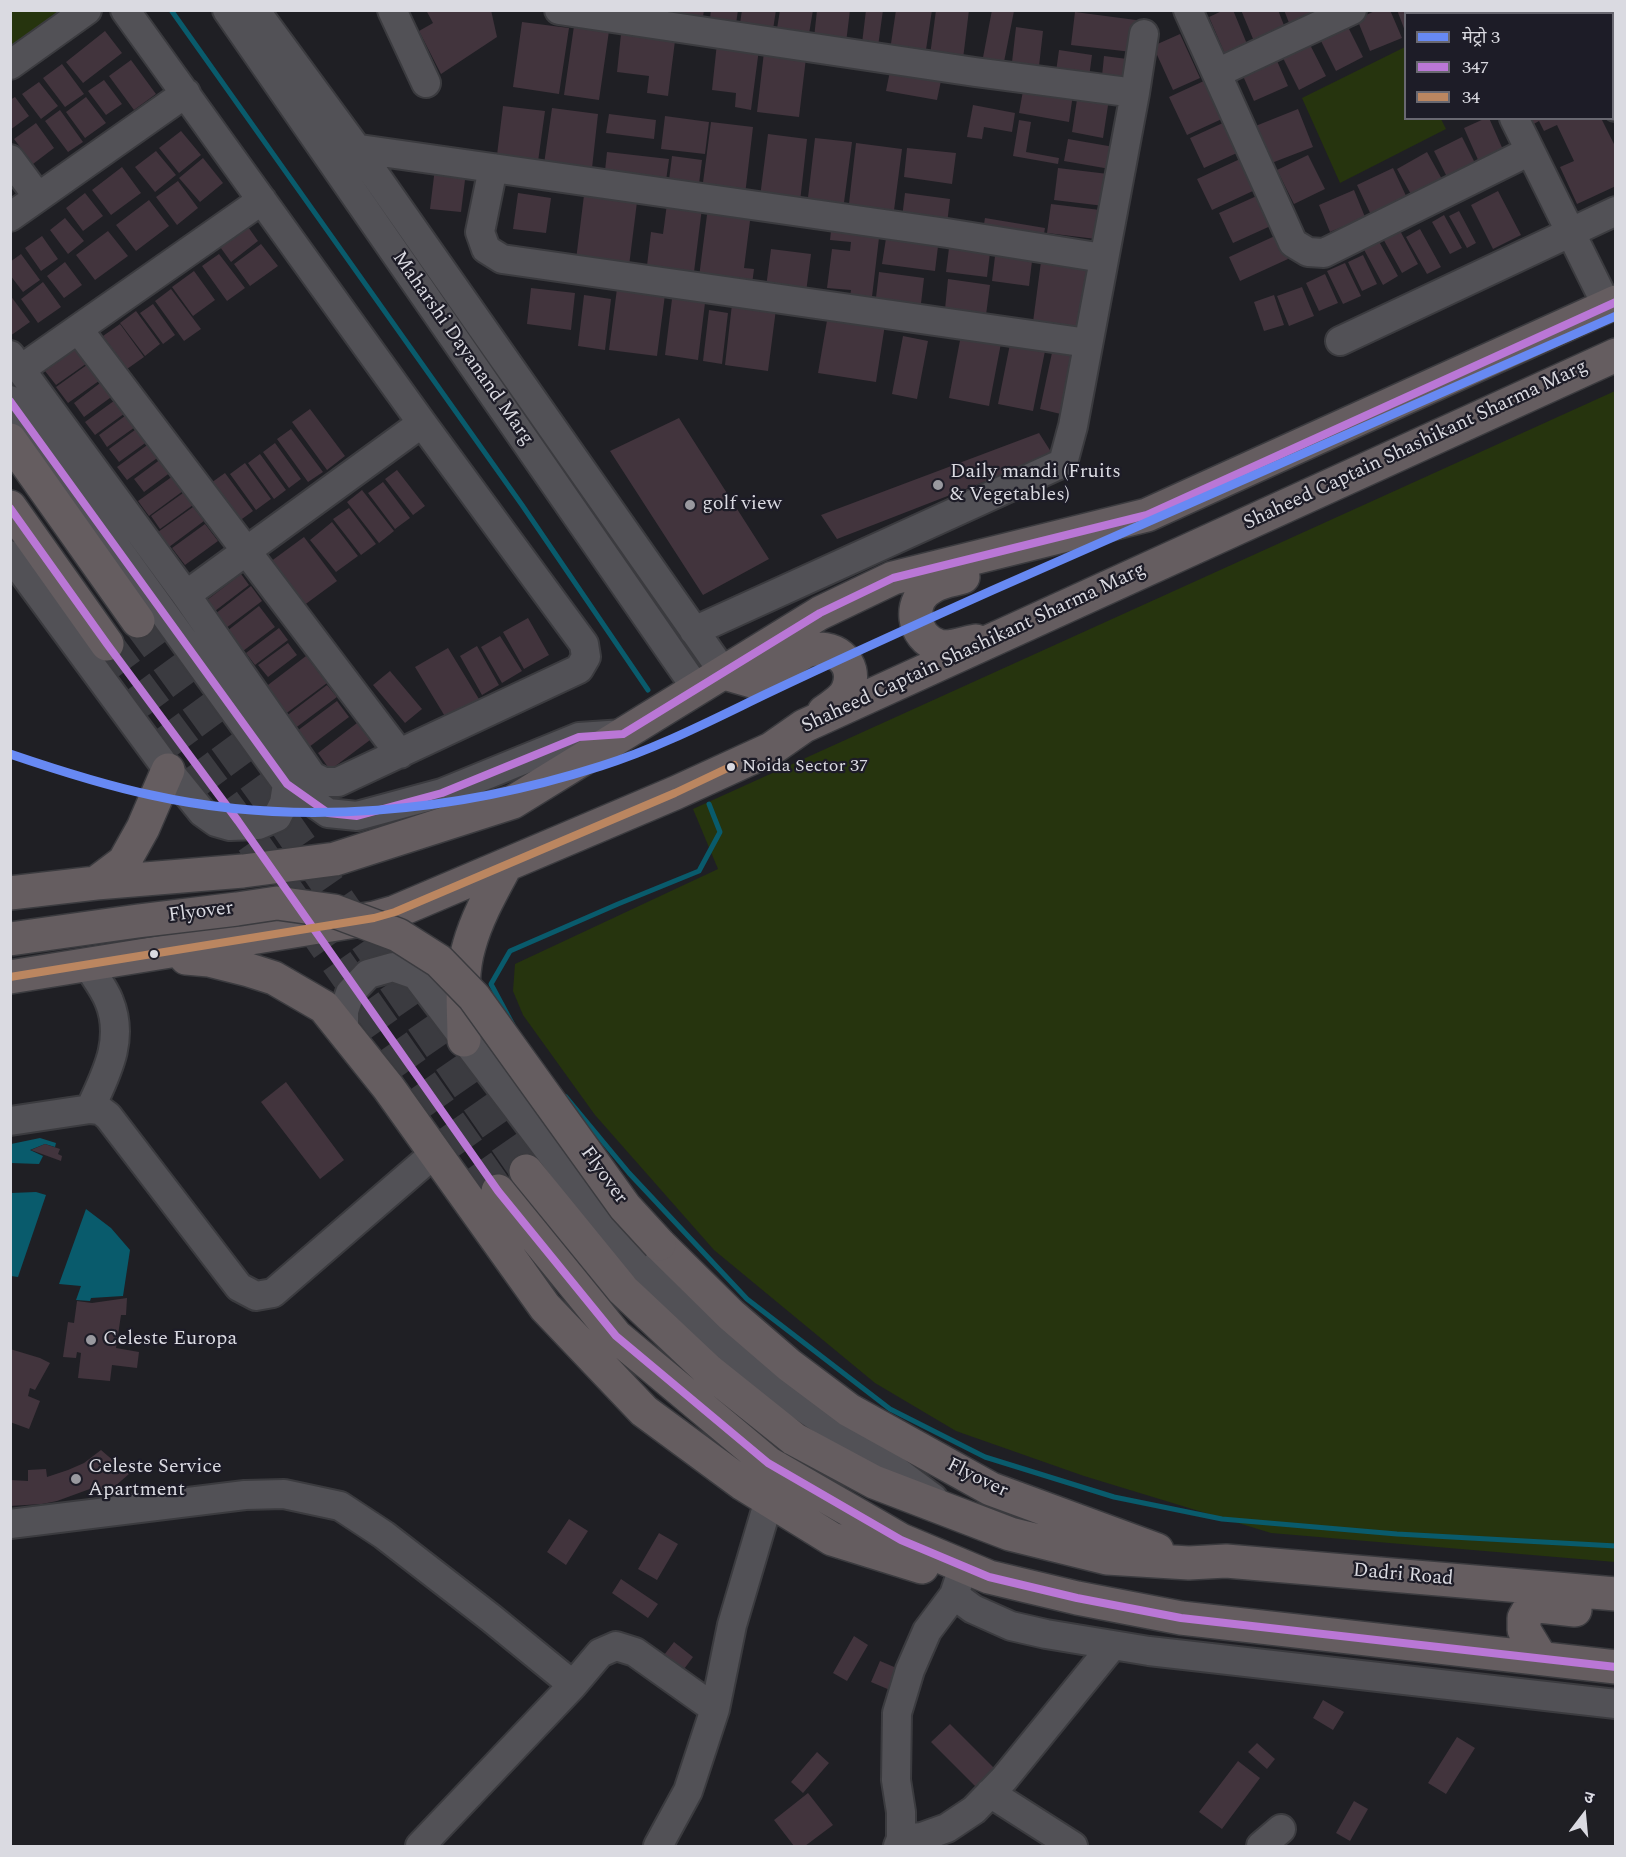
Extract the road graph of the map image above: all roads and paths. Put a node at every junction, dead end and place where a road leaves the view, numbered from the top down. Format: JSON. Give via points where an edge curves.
{"nodes":[{"id":1,"x":87,"y":10,"type":"edge"},
{"id":2,"x":125,"y":10,"type":"edge"},
{"id":3,"x":227,"y":10,"type":"edge"},
{"id":4,"x":255,"y":10,"type":"edge"},
{"id":5,"x":392,"y":10,"type":"edge"},
{"id":6,"x":559,"y":10,"type":"edge"},
{"id":7,"x":1188,"y":10,"type":"edge"},
{"id":8,"x":1352,"y":10,"type":"edge"},
{"id":9,"x":1144,"y":34,"type":"dead end"},
{"id":10,"x":10,"y":65,"type":"edge"},
{"id":11,"x":1217,"y":73,"type":"junction"},
{"id":12,"x":426,"y":83,"type":"dead end"},
{"id":13,"x":186,"y":93,"type":"junction"},
{"id":14,"x":1135,"y":93,"type":"junction"},
{"id":15,"x":1515,"y":120,"type":"edge"},
{"id":16,"x":319,"y":143,"type":"junction"},
{"id":17,"x":357,"y":149,"type":"junction"},
{"id":18,"x":1530,"y":151,"type":"junction"},
{"id":19,"x":10,"y":159,"type":"edge"},
{"id":20,"x":493,"y":168,"type":"junction"},
{"id":21,"x":39,"y":197,"type":"junction"},
{"id":22,"x":262,"y":200,"type":"junction"},
{"id":23,"x":1616,"y":211,"type":"edge"},
{"id":24,"x":10,"y":217,"type":"edge"},
{"id":25,"x":1570,"y":232,"type":"junction"},
{"id":26,"x":1103,"y":258,"type":"junction"},
{"id":27,"x":1611,"y":304,"type":"edge"},
{"id":28,"x":78,"y":329,"type":"junction"},
{"id":29,"x":1340,"y":341,"type":"dead end"},
{"id":30,"x":1088,"y":344,"type":"junction"},
{"id":31,"x":1616,"y":354,"type":"edge"},
{"id":32,"x":16,"y":362,"type":"edge"},
{"id":33,"x":10,"y":400,"type":"edge"},
{"id":34,"x":422,"y":423,"type":"junction"},
{"id":35,"x":10,"y":440,"type":"edge"},
{"id":36,"x":10,"y":507,"type":"edge"},
{"id":37,"x":1146,"y":515,"type":"junction"},
{"id":38,"x":245,"y":551,"type":"junction"},
{"id":39,"x":10,"y":555,"type":"edge"},
{"id":40,"x":186,"y":594,"type":"junction"},
{"id":41,"x":138,"y":621,"type":"tunnel mouth"},
{"id":42,"x":694,"y":631,"type":"junction"},
{"id":43,"x":1009,"y":632,"type":"junction"},
{"id":44,"x":107,"y":644,"type":"tunnel mouth"},
{"id":45,"x":710,"y":681,"type":"junction"},
{"id":46,"x":804,"y":726,"type":"junction"},
{"id":47,"x":623,"y":734,"type":"junction"},
{"id":48,"x":400,"y":754,"type":"junction"},
{"id":49,"x":168,"y":770,"type":"junction"},
{"id":50,"x":288,"y":784,"type":"junction"},
{"id":51,"x":506,"y":865,"type":"junction"},
{"id":52,"x":96,"y":883,"type":"junction"},
{"id":53,"x":10,"y":892,"type":"edge"},
{"id":54,"x":10,"y":939,"type":"edge"},
{"id":55,"x":150,"y":955,"type":"junction"},
{"id":56,"x":87,"y":964,"type":"junction"},
{"id":57,"x":10,"y":977,"type":"edge"},
{"id":58,"x":344,"y":1032,"type":"junction"},
{"id":59,"x":464,"y":1040,"type":"junction"},
{"id":60,"x":90,"y":1109,"type":"junction"},
{"id":61,"x":10,"y":1121,"type":"edge"},
{"id":62,"x":435,"y":1153,"type":"junction"},
{"id":63,"x":526,"y":1170,"type":"tunnel mouth"},
{"id":64,"x":498,"y":1191,"type":"tunnel mouth"},
{"id":65,"x":769,"y":1500,"type":"junction"},
{"id":66,"x":951,"y":1512,"type":"junction"},
{"id":67,"x":10,"y":1524,"type":"edge"},
{"id":68,"x":1190,"y":1563,"type":"junction"},
{"id":69,"x":968,"y":1583,"type":"junction"},
{"id":70,"x":1616,"y":1594,"type":"edge"},
{"id":71,"x":1616,"y":1610,"type":"edge"},
{"id":72,"x":1113,"y":1645,"type":"junction"},
{"id":73,"x":1541,"y":1658,"type":"junction"},
{"id":74,"x":1616,"y":1667,"type":"edge"},
{"id":75,"x":573,"y":1685,"type":"junction"},
{"id":76,"x":1616,"y":1704,"type":"edge"},
{"id":77,"x":715,"y":1709,"type":"junction"},
{"id":78,"x":990,"y":1793,"type":"junction"},
{"id":79,"x":899,"y":1843,"type":"edge"},
{"id":80,"x":420,"y":1846,"type":"edge"},
{"id":81,"x":658,"y":1846,"type":"edge"},
{"id":82,"x":1073,"y":1846,"type":"edge"}],
"edges":[{"from":1,"to":10,"type":"street"},
{"from":2,"to":13,"type":"street"},
{"from":3,"to":16,"type":"street","name":"Maharshi Dayanand Marg"},
{"from":4,"to":17,"type":"street","name":"Maharshi Dayanand Marg"},
{"from":5,"to":12,"type":"street"},
{"from":6,"to":14,"type":"street"},
{"from":7,"to":11,"type":"street"},
{"from":8,"to":11,"type":"street"},
{"from":9,"to":14,"type":"street"},
{"from":11,"to":18,"type":"street","via":[[1293,243],[1308,252],[1324,253]]},
{"from":13,"to":21,"type":"street"},
{"from":13,"to":22,"type":"street"},
{"from":14,"to":26,"type":"street"},
{"from":15,"to":18,"type":"street"},
{"from":16,"to":17,"type":"street"},
{"from":16,"to":45,"type":"street","name":"Maharshi Dayanand Marg"},
{"from":17,"to":20,"type":"street"},
{"from":17,"to":42,"type":"street","name":"Maharshi Dayanand Marg"},
{"from":18,"to":25,"type":"street"},
{"from":19,"to":21,"type":"street"},
{"from":20,"to":26,"type":"street"},
{"from":20,"to":30,"type":"street","via":[[480,232],[486,249],[502,259]]},
{"from":21,"to":24,"type":"street"},
{"from":22,"to":28,"type":"street"},
{"from":22,"to":34,"type":"street"},
{"from":23,"to":25,"type":"street"},
{"from":25,"to":27,"type":"street"},
{"from":25,"to":29,"type":"street"},
{"from":26,"to":30,"type":"street"},
{"from":27,"to":37,"type":"main road"},
{"from":28,"to":32,"type":"street"},
{"from":28,"to":38,"type":"street"},
{"from":30,"to":42,"type":"street","via":[[1063,463]]},
{"from":31,"to":43,"type":"main road","name":"Shaheed Captain Shashikant Sharma Marg"},
{"from":32,"to":40,"type":"street"},
{"from":33,"to":50,"type":"street"},
{"from":34,"to":38,"type":"street"},
{"from":34,"to":48,"type":"street","via":[[584,644],[586,657],[579,669]]},
{"from":35,"to":41,"type":"main road"},
{"from":36,"to":44,"type":"main road"},
{"from":37,"to":43,"type":"main road","via":[[1016,562],[940,583],[930,587],[917,603],[916,624],[929,641],[939,646]]},
{"from":37,"to":45,"type":"main road","via":[[892,578],[820,613]]},
{"from":38,"to":40,"type":"street"},
{"from":38,"to":48,"type":"street"},
{"from":39,"to":49,"type":"street"},
{"from":40,"to":48,"type":"street","via":[[312,776],[324,782],[338,782]]},
{"from":42,"to":45,"type":"street","name":"Maharshi Dayanand Marg"},
{"from":43,"to":46,"type":"main road","name":"Shaheed Captain Shashikant Sharma Marg"},
{"from":45,"to":46,"type":"main road","via":[[754,682],[815,648],[841,656],[850,672],[848,690],[843,698]]},
{"from":45,"to":47,"type":"main road"},
{"from":46,"to":51,"type":"main road","name":"Shaheed Captain Shashikant Sharma Marg","via":[[771,749]]},
{"from":47,"to":50,"type":"street","via":[[579,737],[442,793],[357,816],[328,813]]},
{"from":47,"to":52,"type":"main road","via":[[513,802],[335,859]]},
{"from":49,"to":50,"type":"street","via":[[202,812],[230,826],[258,825],[277,817]]},
{"from":49,"to":52,"type":"main road","via":[[124,861]]},
{"from":51,"to":55,"type":"main road","name":"Shaheed Captain Shashikant Sharma Marg","via":[[374,918]]},
{"from":51,"to":59,"type":"main road","via":[[468,946]]},
{"from":52,"to":53,"type":"main road"},
{"from":54,"to":68,"type":"main road","name":"Flyover","bridge":true,"via":[[277,903],[334,911],[398,935],[439,961],[474,997],[625,1207],[731,1315],[789,1365],[849,1410],[991,1489]]},
{"from":55,"to":56,"type":"main road"},
{"from":55,"to":58,"type":"main road","via":[[209,960],[274,978],[324,1007]]},
{"from":56,"to":57,"type":"main road"},
{"from":56,"to":60,"type":"street","via":[[109,1001],[116,1033],[110,1063]]},
{"from":58,"to":59,"type":"street","via":[[344,1011],[350,993],[368,975],[393,967],[416,975]]},
{"from":58,"to":62,"type":"main road"},
{"from":59,"to":66,"type":"street","via":[[617,1240],[695,1321],[780,1392]]},
{"from":60,"to":61,"type":"street"},
{"from":60,"to":62,"type":"street","via":[[108,1116],[239,1287],[256,1296],[273,1293]]},
{"from":62,"to":65,"type":"main road","via":[[545,1307],[644,1411]]},
{"from":63,"to":66,"type":"main road","name":"Dadri Road","via":[[624,1290],[717,1378],[794,1439],[874,1482]]},
{"from":64,"to":69,"type":"main road","via":[[616,1336],[768,1462]]},
{"from":65,"to":69,"type":"main road","via":[[831,1539]]},
{"from":65,"to":77,"type":"street","via":[[732,1625]]},
{"from":66,"to":68,"type":"main road","name":"Dadri Road","via":[[1010,1534],[1107,1558]]},
{"from":67,"to":75,"type":"street","via":[[244,1495],[284,1494],[340,1506],[393,1542]]},
{"from":68,"to":70,"type":"main road","name":"Dadri Road","via":[[1227,1561]]},
{"from":69,"to":72,"type":"street","via":[[973,1610],[1011,1626]]},
{"from":69,"to":73,"type":"main road","via":[[1181,1618]]},
{"from":69,"to":79,"type":"street","via":[[927,1631],[897,1713]]},
{"from":71,"to":73,"type":"main road","via":[[1539,1606],[1528,1611],[1524,1630]]},
{"from":72,"to":76,"type":"street"},
{"from":72,"to":78,"type":"street"},
{"from":73,"to":74,"type":"main road"},
{"from":75,"to":77,"type":"street","via":[[600,1653],[616,1646],[635,1652]]},
{"from":75,"to":80,"type":"street"},
{"from":77,"to":81,"type":"street","via":[[688,1791]]},
{"from":78,"to":79,"type":"street","via":[[974,1810],[947,1828]]},
{"from":78,"to":82,"type":"street"}]}
